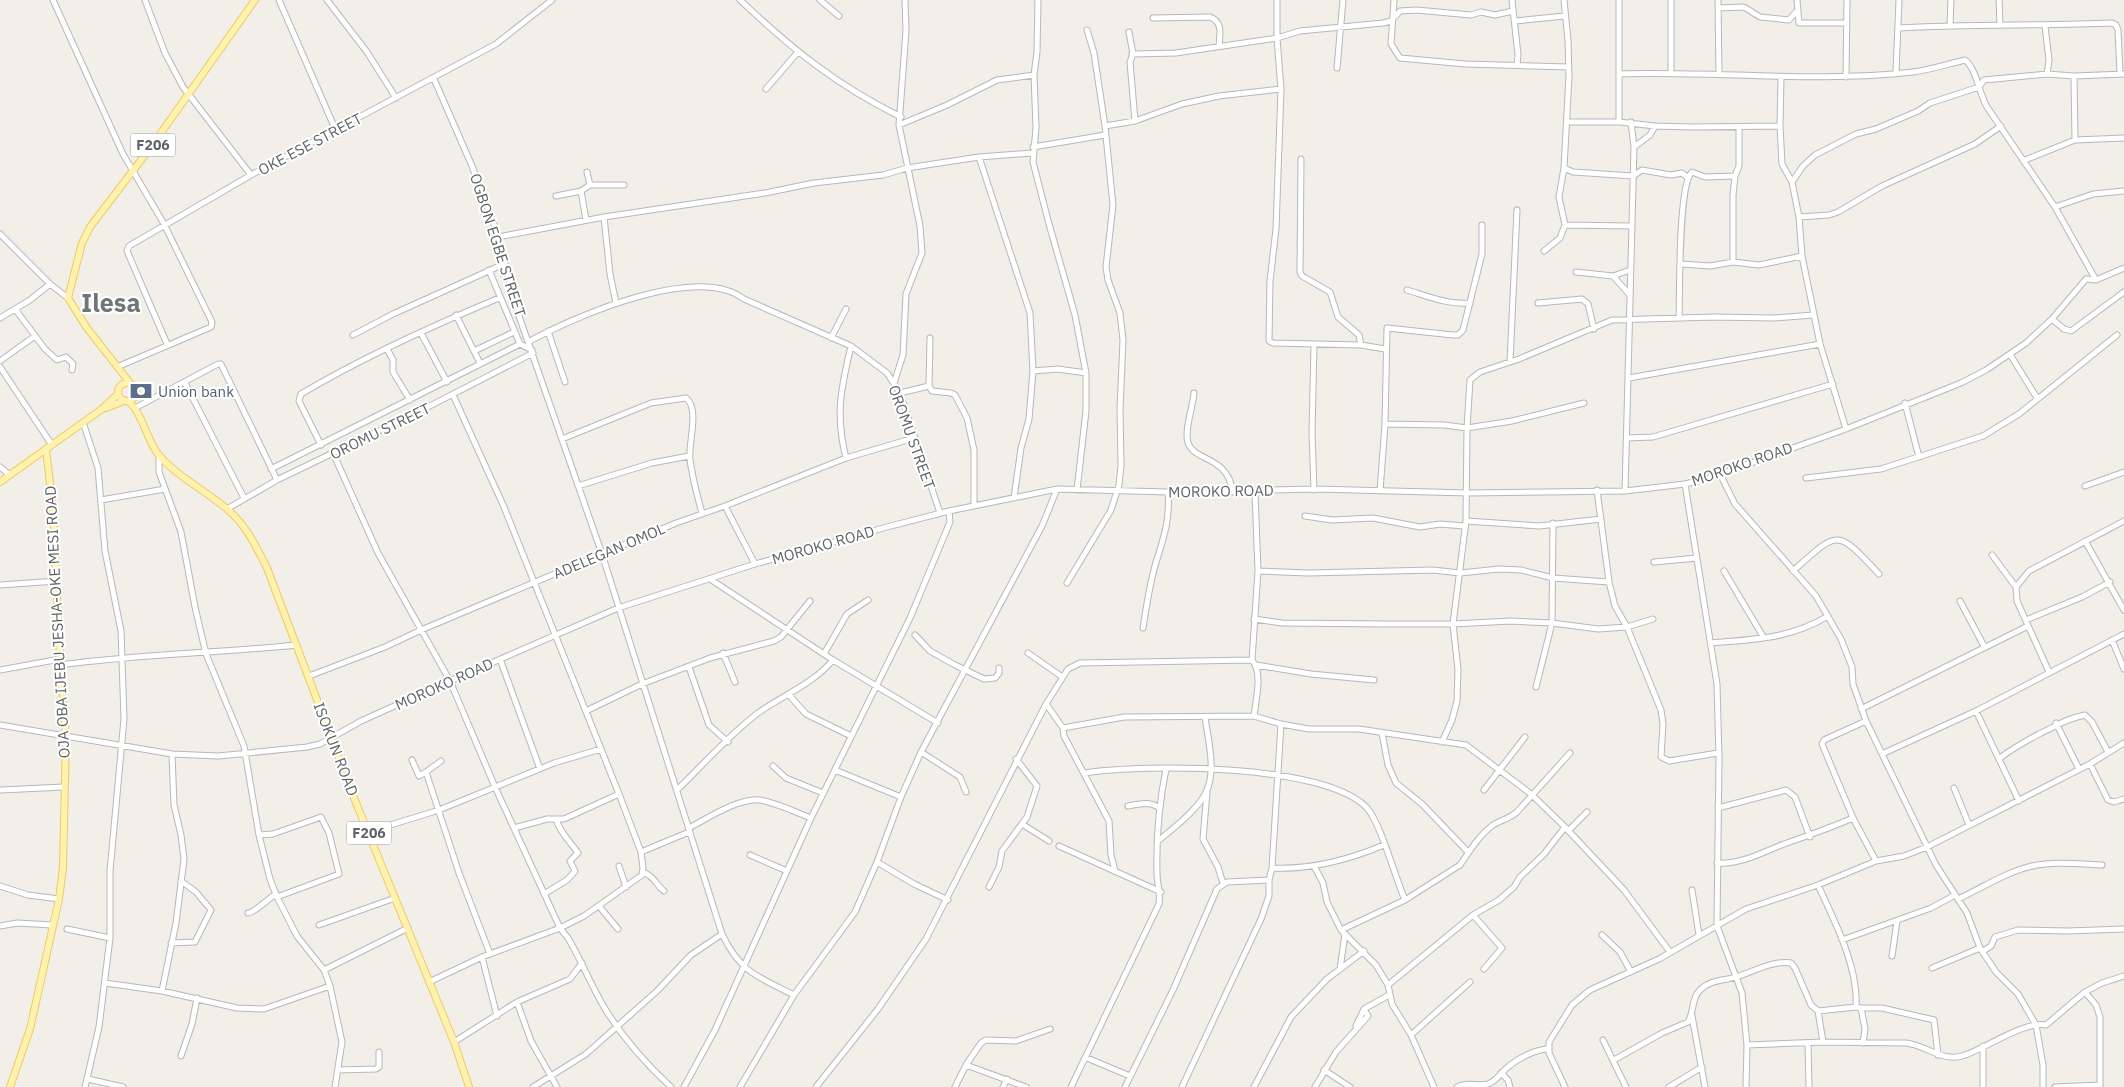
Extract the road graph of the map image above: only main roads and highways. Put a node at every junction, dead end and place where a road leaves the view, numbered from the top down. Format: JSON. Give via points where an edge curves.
{"nodes":[{"id":1,"x":255,"y":0,"type":"edge"},
{"id":2,"x":118,"y":368,"type":"junction"},
{"id":3,"x":130,"y":383,"type":"junction"},
{"id":4,"x":119,"y":391,"type":"junction"},
{"id":5,"x":136,"y":395,"type":"junction"},
{"id":6,"x":126,"y":401,"type":"junction"},
{"id":7,"x":135,"y":408,"type":"junction"},
{"id":8,"x":102,"y":409,"type":"junction"},
{"id":9,"x":49,"y":448,"type":"junction"},
{"id":10,"x":0,"y":482,"type":"edge"},
{"id":11,"x":10,"y":1087,"type":"edge"},
{"id":12,"x":469,"y":1087,"type":"edge"}],
"edges":[{"from":1,"to":2,"type":"main road","number":"F206","via":[[90,227],[82,243],[68,298]]},
{"from":2,"to":3,"type":"main road"},
{"from":2,"to":4,"type":"main road"},
{"from":3,"to":4,"type":"main road"},
{"from":3,"to":5,"type":"main road","via":[[136,389]]},
{"from":4,"to":6,"type":"main road","number":"F206"},
{"from":4,"to":8,"type":"main road"},
{"from":5,"to":6,"type":"main road"},
{"from":5,"to":7,"type":"main road","number":"F206"},
{"from":6,"to":7,"type":"main road","number":"F206"},
{"from":6,"to":8,"type":"main road"},
{"from":7,"to":12,"type":"main road","name":"ISOKUN ROAD","number":"F206","via":[[159,455],[227,509],[250,536],[267,568]]},
{"from":8,"to":9,"type":"main road"},
{"from":9,"to":10,"type":"main road"},
{"from":9,"to":11,"type":"main road","name":"OJA OBA IJEBU JESHA-OKE MESI ROAD","via":[[66,736],[63,868],[60,898],[30,1029]]}]}
